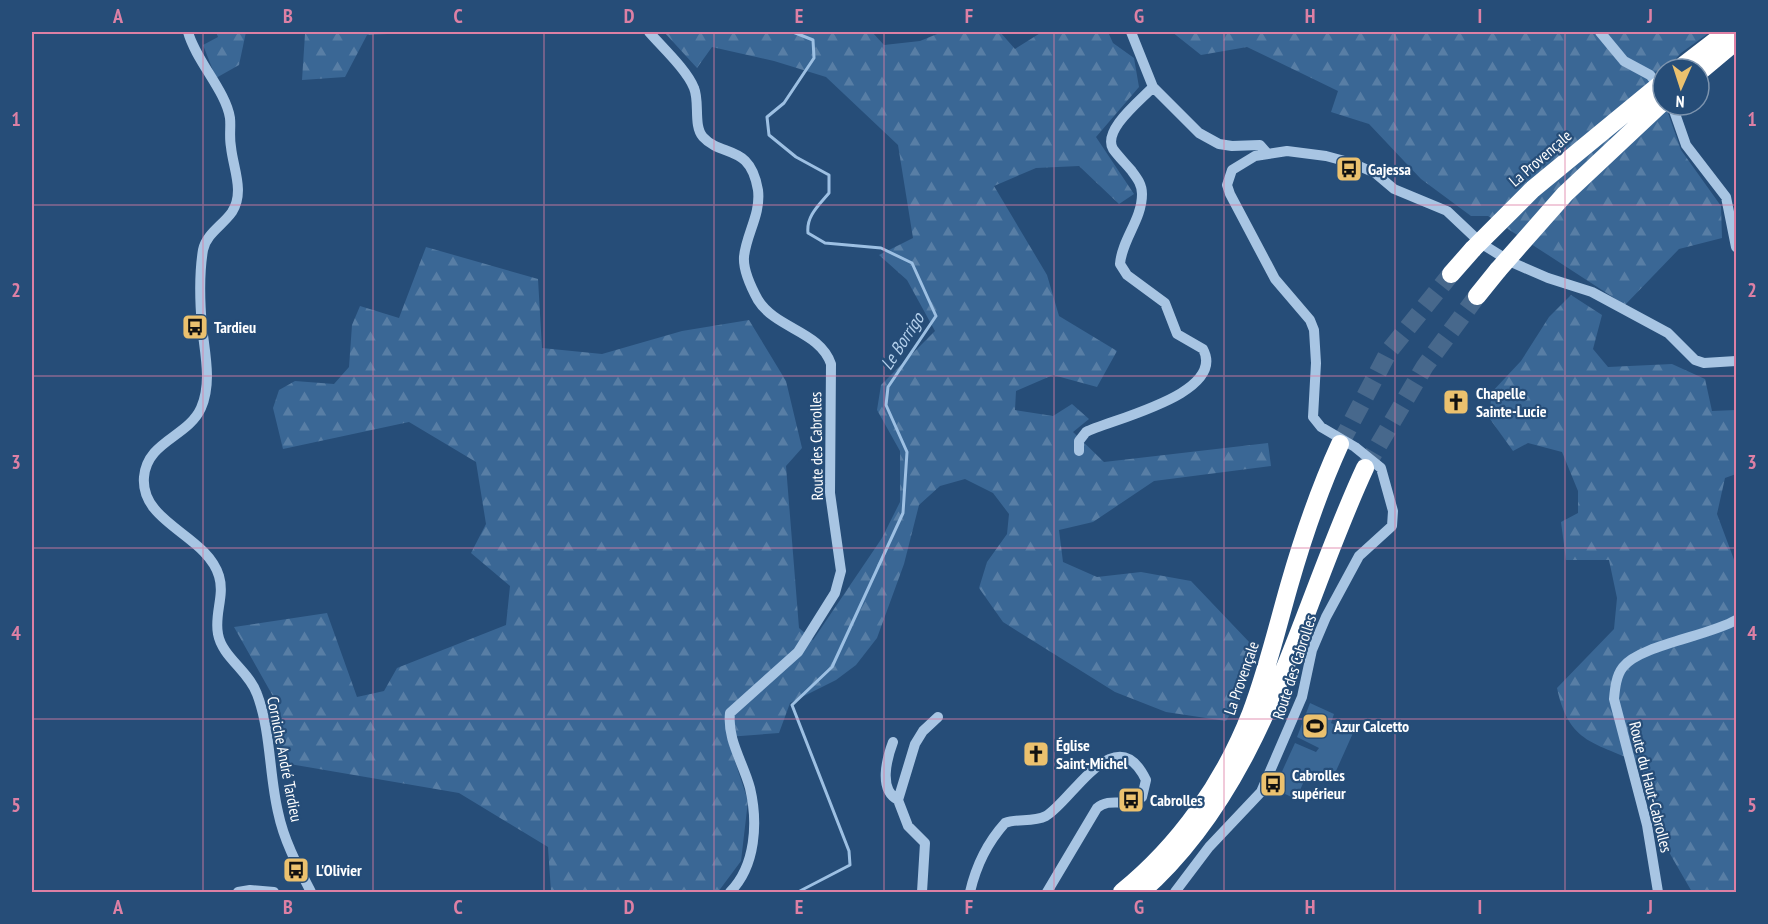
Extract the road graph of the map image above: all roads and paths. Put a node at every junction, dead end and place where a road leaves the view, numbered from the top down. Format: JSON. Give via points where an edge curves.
{"nodes":[{"id":1,"x":188,"y":32,"type":"edge"},
{"id":2,"x":649,"y":32,"type":"edge"},
{"id":3,"x":1131,"y":32,"type":"edge"},
{"id":4,"x":1600,"y":32,"type":"edge"},
{"id":5,"x":1726,"y":32,"type":"edge"},
{"id":6,"x":1737,"y":41,"type":"edge"},
{"id":7,"x":1694,"y":57,"type":"edge"},
{"id":8,"x":1711,"y":62,"type":"edge"},
{"id":9,"x":1651,"y":76,"type":"edge"},
{"id":10,"x":1153,"y":87,"type":"junction"},
{"id":11,"x":1651,"y":92,"type":"edge"},
{"id":12,"x":1651,"y":113,"type":"edge"},
{"id":13,"x":1676,"y":117,"type":"edge"},
{"id":14,"x":1267,"y":153,"type":"junction"},
{"id":15,"x":1737,"y":247,"type":"edge"},
{"id":16,"x":1451,"y":274,"type":"tunnel mouth"},
{"id":17,"x":1477,"y":296,"type":"tunnel mouth"},
{"id":18,"x":1737,"y":362,"type":"edge"},
{"id":19,"x":1340,"y":444,"type":"tunnel mouth"},
{"id":20,"x":1079,"y":451,"type":"dead end"},
{"id":21,"x":1365,"y":468,"type":"tunnel mouth"},
{"id":22,"x":1737,"y":620,"type":"edge"},
{"id":23,"x":938,"y":717,"type":"dead end"},
{"id":24,"x":893,"y":742,"type":"dead end"},
{"id":25,"x":898,"y":800,"type":"junction"},
{"id":26,"x":238,"y":892,"type":"edge"},
{"id":27,"x":274,"y":892,"type":"edge"},
{"id":28,"x":311,"y":892,"type":"edge"},
{"id":29,"x":730,"y":892,"type":"edge"},
{"id":30,"x":922,"y":892,"type":"edge"},
{"id":31,"x":970,"y":892,"type":"edge"},
{"id":32,"x":1047,"y":892,"type":"edge"},
{"id":33,"x":1122,"y":892,"type":"edge"},
{"id":34,"x":1141,"y":892,"type":"edge"},
{"id":35,"x":1175,"y":892,"type":"edge"},
{"id":36,"x":1658,"y":892,"type":"edge"}],
"edges":[{"from":1,"to":28,"type":"street","name":"Corniche André Tardieu","via":[[197,57],[230,117],[239,188],[232,212],[203,250],[201,303],[207,373],[201,408],[147,461],[144,489],[146,499],[192,539],[219,576],[222,595],[217,613],[218,635],[257,693],[278,813],[287,843]]},
{"from":2,"to":29,"type":"street","name":"Route des Cabrolles","via":[[693,85],[703,137],[741,155],[752,173],[758,191],[756,219],[744,257],[759,301],[777,319],[818,343],[831,364],[830,493],[841,571],[836,593],[798,652],[730,713],[728,728],[750,789],[754,832],[751,859]]},
{"from":3,"to":10,"type":"street"},
{"from":4,"to":9,"type":"street","via":[[1616,53]]},
{"from":5,"to":7,"type":"highway"},
{"from":6,"to":8,"type":"highway"},
{"from":10,"to":14,"type":"street","via":[[1208,139],[1232,146],[1260,145]]},
{"from":10,"to":20,"type":"street","via":[[1122,119],[1111,138],[1112,147],[1138,178],[1142,196],[1120,264],[1127,275],[1165,303],[1176,334],[1203,349],[1207,363],[1178,396],[1086,432],[1079,441]]},
{"from":11,"to":16,"type":"highway","name":"La Provençale","bridge":true,"via":[[1533,189]]},
{"from":12,"to":17,"type":"highway","bridge":true,"via":[[1565,194]]},
{"from":13,"to":15,"type":"street","via":[[1686,145],[1726,197]]},
{"from":14,"to":18,"type":"street","name":"Route des Cabrolles","via":[[1287,151],[1326,156],[1365,168],[1394,189],[1447,211],[1482,243],[1511,262],[1592,292],[1668,333],[1695,360]]},
{"from":14,"to":35,"type":"street","name":"Route des Cabrolles","via":[[1232,170],[1227,185],[1230,194],[1275,279],[1314,330],[1313,417],[1321,427],[1381,468],[1390,494],[1393,522],[1387,533],[1359,556],[1326,617],[1312,650],[1302,697],[1261,792]]},
{"from":19,"to":33,"type":"highway","name":"La Provençale","via":[[1309,519],[1263,678],[1239,742],[1193,819]]},
{"from":21,"to":34,"type":"highway","name":"La Provençale","via":[[1242,764],[1203,826]]},
{"from":22,"to":36,"type":"street","name":"Route du Haut-Cabrolles","via":[[1636,657],[1623,666],[1615,689],[1616,710],[1647,825]]},
{"from":23,"to":25,"type":"street","via":[[915,744]]},
{"from":24,"to":25,"type":"street","via":[[886,771],[888,786]]},
{"from":25,"to":30,"type":"street","via":[[909,826],[925,843]]},
{"from":26,"to":27,"type":"street"},
{"from":31,"to":32,"type":"street","via":[[991,838],[1005,823],[1048,815],[1102,762],[1119,759],[1137,766],[1146,780],[1142,797],[1129,804],[1107,802],[1097,808]]}]}
